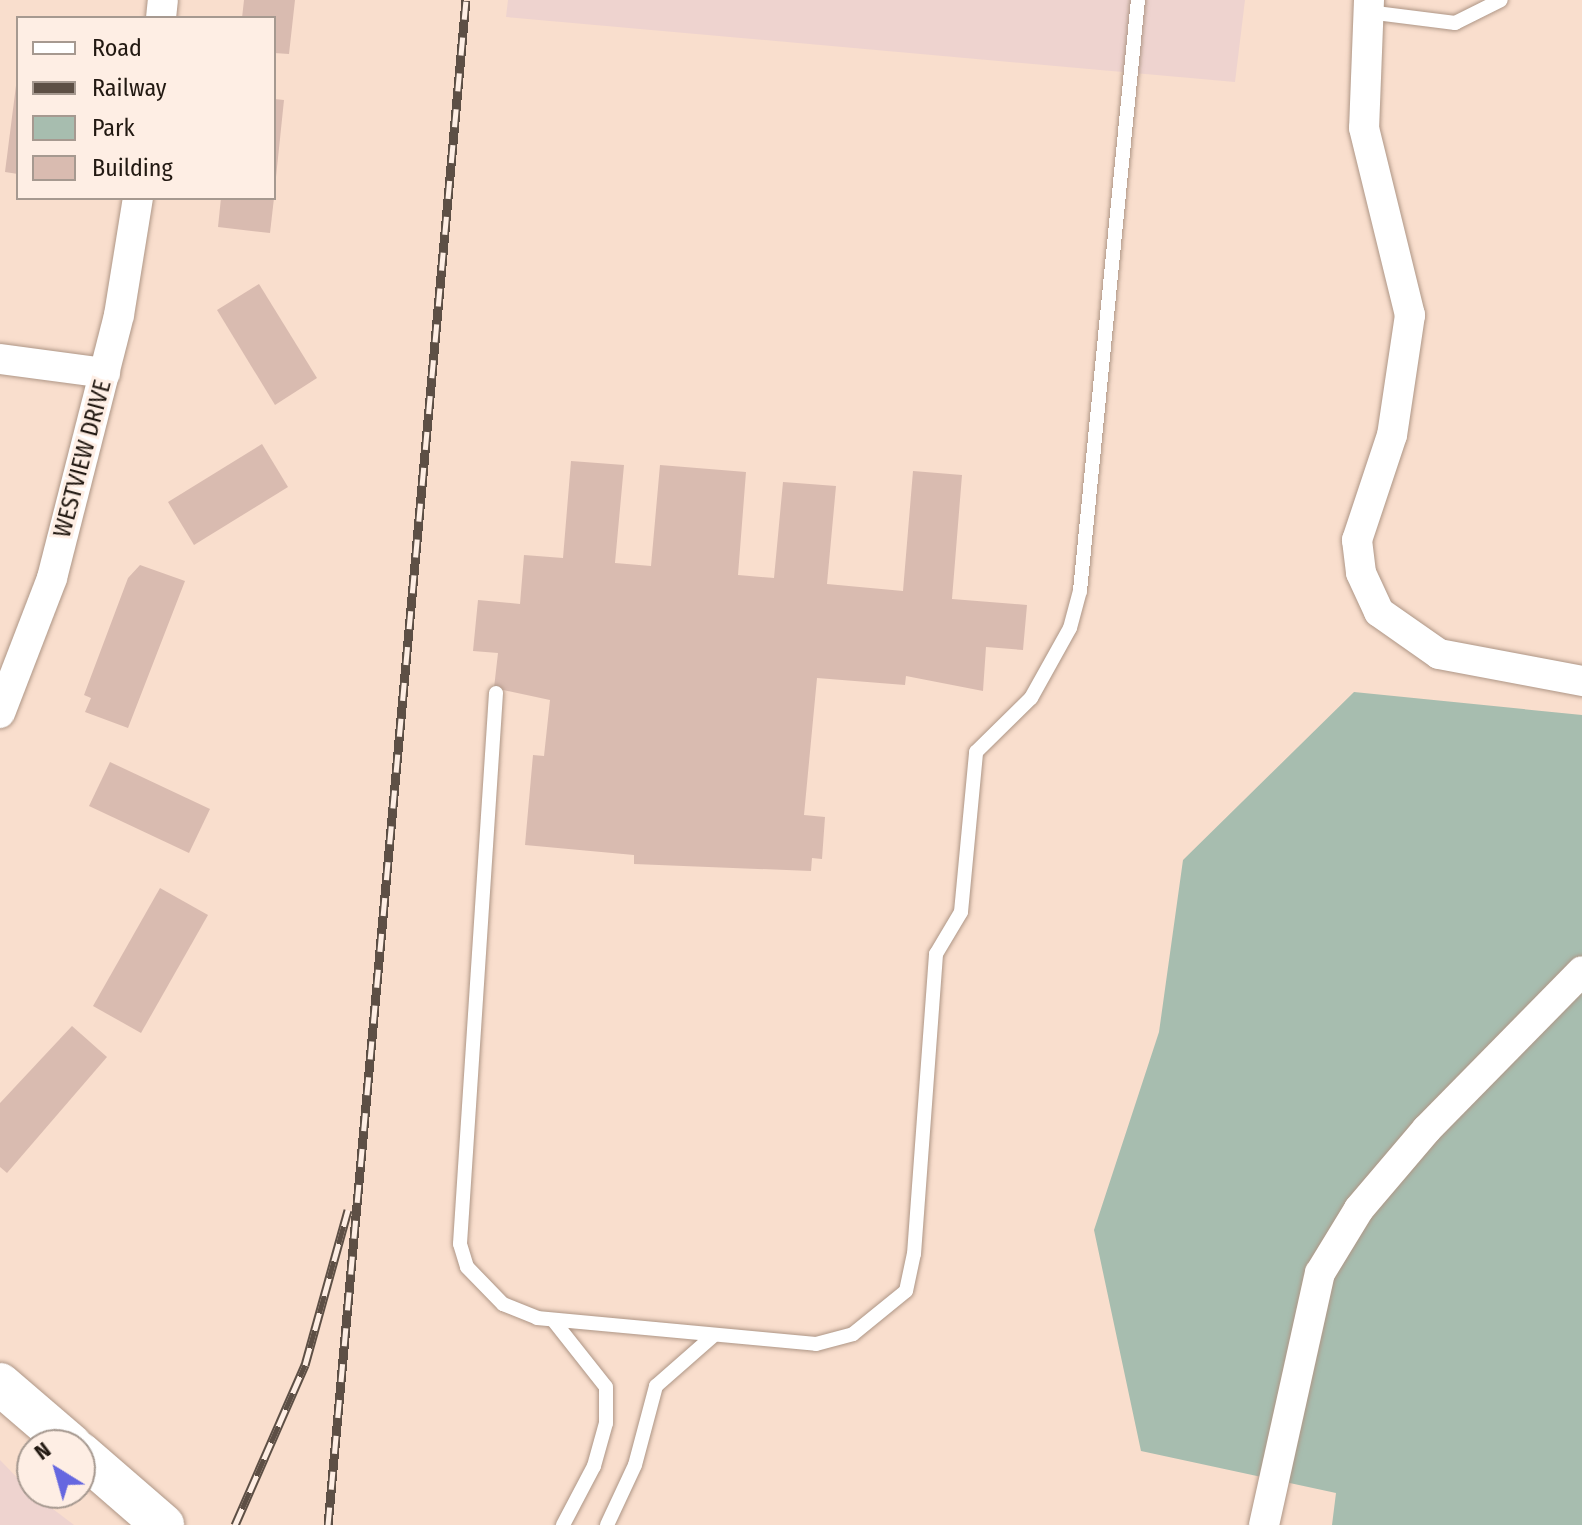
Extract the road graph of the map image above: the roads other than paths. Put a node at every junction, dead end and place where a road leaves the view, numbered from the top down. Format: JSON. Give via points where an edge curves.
{"nodes":[{"id":1,"x":1138,"y":0,"type":"edge"},
{"id":2,"x":1501,"y":0,"type":"edge"},
{"id":3,"x":1368,"y":6,"type":"edge"},
{"id":4,"x":138,"y":200,"type":"edge"},
{"id":5,"x":0,"y":359,"type":"edge"},
{"id":6,"x":105,"y":373,"type":"junction"},
{"id":7,"x":1582,"y":681,"type":"edge"},
{"id":8,"x":496,"y":693,"type":"dead end"},
{"id":9,"x":0,"y":713,"type":"edge"},
{"id":10,"x":1582,"y":971,"type":"edge"},
{"id":11,"x":553,"y":1320,"type":"junction"},
{"id":12,"x":714,"y":1335,"type":"junction"},
{"id":13,"x":0,"y":1384,"type":"edge"},
{"id":14,"x":52,"y":1429,"type":"edge"},
{"id":15,"x":96,"y":1467,"type":"edge"},
{"id":16,"x":163,"y":1525,"type":"edge"},
{"id":17,"x":563,"y":1525,"type":"edge"},
{"id":18,"x":607,"y":1525,"type":"edge"},
{"id":19,"x":1264,"y":1525,"type":"edge"}],
"edges":[{"from":1,"to":12,"type":"lane","via":[[1080,591],[1070,628],[1031,698],[976,752],[961,912],[936,954],[906,1291],[880,1318],[816,1344]]},
{"from":2,"to":3,"type":"lane","via":[[1455,23]]},
{"from":3,"to":7,"type":"street","via":[[1364,128],[1410,315],[1392,435],[1357,540],[1361,573],[1379,612],[1409,639],[1439,654]]},
{"from":4,"to":6,"type":"street","name":"WESTVIEW DRIVE"},
{"from":5,"to":6,"type":"street"},
{"from":6,"to":9,"type":"street","name":"WESTVIEW DRIVE","via":[[52,578]]},
{"from":8,"to":11,"type":"lane","via":[[460,1244],[467,1267],[503,1304]]},
{"from":10,"to":19,"type":"street","via":[[1427,1129],[1359,1209],[1320,1273]]},
{"from":11,"to":12,"type":"lane"},
{"from":11,"to":17,"type":"lane","via":[[606,1387],[606,1423],[594,1466]]},
{"from":12,"to":18,"type":"lane","via":[[656,1386],[635,1465]]},
{"from":13,"to":14,"type":"street"},
{"from":15,"to":16,"type":"street"}]}
